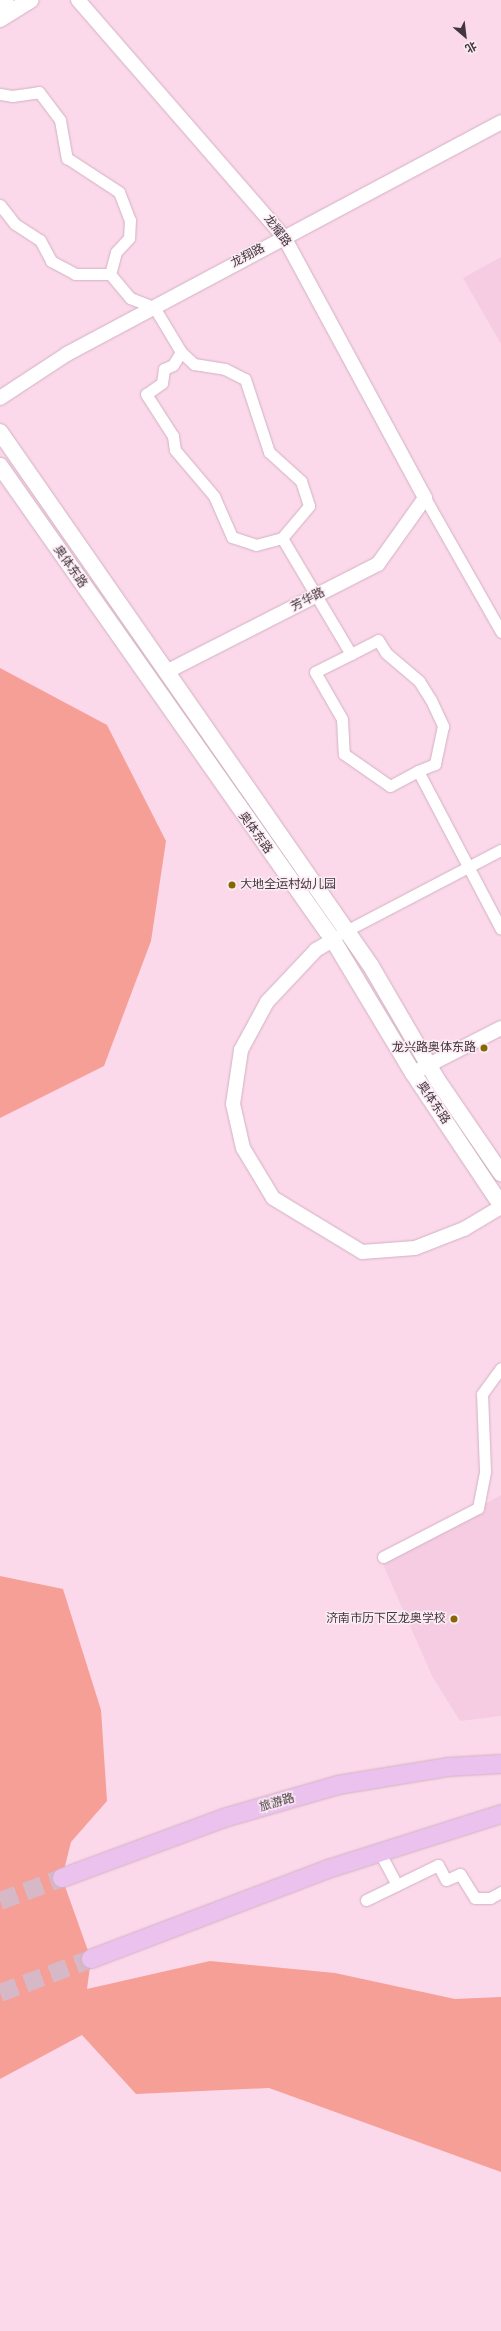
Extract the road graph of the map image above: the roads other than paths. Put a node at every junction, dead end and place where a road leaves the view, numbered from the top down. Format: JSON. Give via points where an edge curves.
{"nodes":[{"id":1,"x":6,"y":0,"type":"edge"},
{"id":2,"x":30,"y":0,"type":"edge"},
{"id":3,"x":78,"y":0,"type":"edge"},
{"id":4,"x":0,"y":4,"type":"edge"},
{"id":5,"x":0,"y":19,"type":"edge"},
{"id":6,"x":0,"y":94,"type":"edge"},
{"id":7,"x":501,"y":122,"type":"edge"},
{"id":8,"x":0,"y":205,"type":"edge"},
{"id":9,"x":284,"y":237,"type":"junction"},
{"id":10,"x":110,"y":274,"type":"junction"},
{"id":11,"x":154,"y":307,"type":"junction"},
{"id":12,"x":181,"y":352,"type":"junction"},
{"id":13,"x":0,"y":398,"type":"edge"},
{"id":14,"x":0,"y":432,"type":"edge"},
{"id":15,"x":0,"y":466,"type":"edge"},
{"id":16,"x":425,"y":498,"type":"junction"},
{"id":17,"x":282,"y":538,"type":"junction"},
{"id":18,"x":318,"y":595,"type":"junction"},
{"id":19,"x":501,"y":632,"type":"edge"},
{"id":20,"x":351,"y":654,"type":"junction"},
{"id":21,"x":166,"y":672,"type":"junction"},
{"id":22,"x":418,"y":771,"type":"junction"},
{"id":23,"x":501,"y":850,"type":"edge"},
{"id":24,"x":501,"y":929,"type":"edge"},
{"id":25,"x":346,"y":930,"type":"junction"},
{"id":26,"x":333,"y":940,"type":"junction"},
{"id":27,"x":501,"y":1028,"type":"edge"},
{"id":28,"x":431,"y":1065,"type":"junction"},
{"id":29,"x":413,"y":1073,"type":"junction"},
{"id":30,"x":501,"y":1173,"type":"edge"},
{"id":31,"x":501,"y":1206,"type":"edge"},
{"id":32,"x":501,"y":1368,"type":"edge"},
{"id":33,"x":383,"y":1556,"type":"dead end"},
{"id":34,"x":501,"y":1764,"type":"edge"},
{"id":35,"x":501,"y":1814,"type":"edge"},
{"id":36,"x":380,"y":1853,"type":"junction"},
{"id":37,"x":62,"y":1878,"type":"tunnel mouth"},
{"id":38,"x":397,"y":1885,"type":"junction"},
{"id":39,"x":501,"y":1892,"type":"edge"},
{"id":40,"x":366,"y":1900,"type":"dead end"},
{"id":41,"x":91,"y":1959,"type":"tunnel mouth"}],
"edges":[{"from":1,"to":4,"type":"main road"},
{"from":2,"to":5,"type":"main road"},
{"from":3,"to":9,"type":"street","name":"龙耀路"},
{"from":6,"to":10,"type":"street","via":[[12,96],[38,92],[60,120],[67,158],[118,192],[130,220],[129,238],[116,252]]},
{"from":7,"to":9,"type":"street","name":"龙翔路"},
{"from":8,"to":10,"type":"street","via":[[15,224],[40,240],[56,264],[89,276]]},
{"from":9,"to":11,"type":"street","name":"龙翔路"},
{"from":9,"to":16,"type":"street","name":"龙耀路"},
{"from":10,"to":11,"type":"street","via":[[130,298]]},
{"from":11,"to":12,"type":"street"},
{"from":11,"to":13,"type":"street","name":"龙翔路","via":[[67,354]]},
{"from":12,"to":17,"type":"street","via":[[194,364],[225,369],[245,379],[269,452],[301,481],[309,506]]},
{"from":12,"to":17,"type":"street","via":[[173,364],[164,369],[162,383],[146,394],[172,436],[175,450],[214,496],[232,537],[256,545]]},
{"from":14,"to":21,"type":"main road"},
{"from":15,"to":26,"type":"main road","name":"奥体东路"},
{"from":16,"to":18,"type":"street","name":"芳华路","via":[[378,564]]},
{"from":16,"to":19,"type":"street"},
{"from":17,"to":18,"type":"street"},
{"from":18,"to":20,"type":"street"},
{"from":18,"to":21,"type":"street","name":"芳华路"},
{"from":20,"to":22,"type":"street","via":[[378,640],[386,653],[419,681],[431,700],[443,726],[435,764]]},
{"from":20,"to":22,"type":"street","via":[[316,672],[342,719],[344,754],[390,786]]},
{"from":21,"to":25,"type":"main road"},
{"from":22,"to":24,"type":"street"},
{"from":23,"to":25,"type":"street"},
{"from":25,"to":26,"type":"street"},
{"from":25,"to":28,"type":"main road"},
{"from":26,"to":29,"type":"main road","name":"奥体东路"},
{"from":26,"to":31,"type":"street","via":[[316,950],[267,1002],[240,1050],[233,1104],[243,1148],[273,1198],[362,1252],[415,1248],[464,1230]]},
{"from":27,"to":28,"type":"street"},
{"from":28,"to":29,"type":"street"},
{"from":28,"to":30,"type":"main road"},
{"from":29,"to":31,"type":"main road","name":"奥体东路"},
{"from":32,"to":33,"type":"street","via":[[482,1394],[485,1471],[478,1508]]},
{"from":34,"to":37,"type":"main road","name":"旅游路","via":[[448,1768],[338,1785],[224,1818]]},
{"from":35,"to":36,"type":"main road"},
{"from":36,"to":38,"type":"street"},
{"from":36,"to":41,"type":"main road","via":[[203,1914]]},
{"from":38,"to":39,"type":"street","via":[[438,1865],[446,1880],[460,1874],[475,1898],[490,1898]]},
{"from":38,"to":40,"type":"street"}]}
